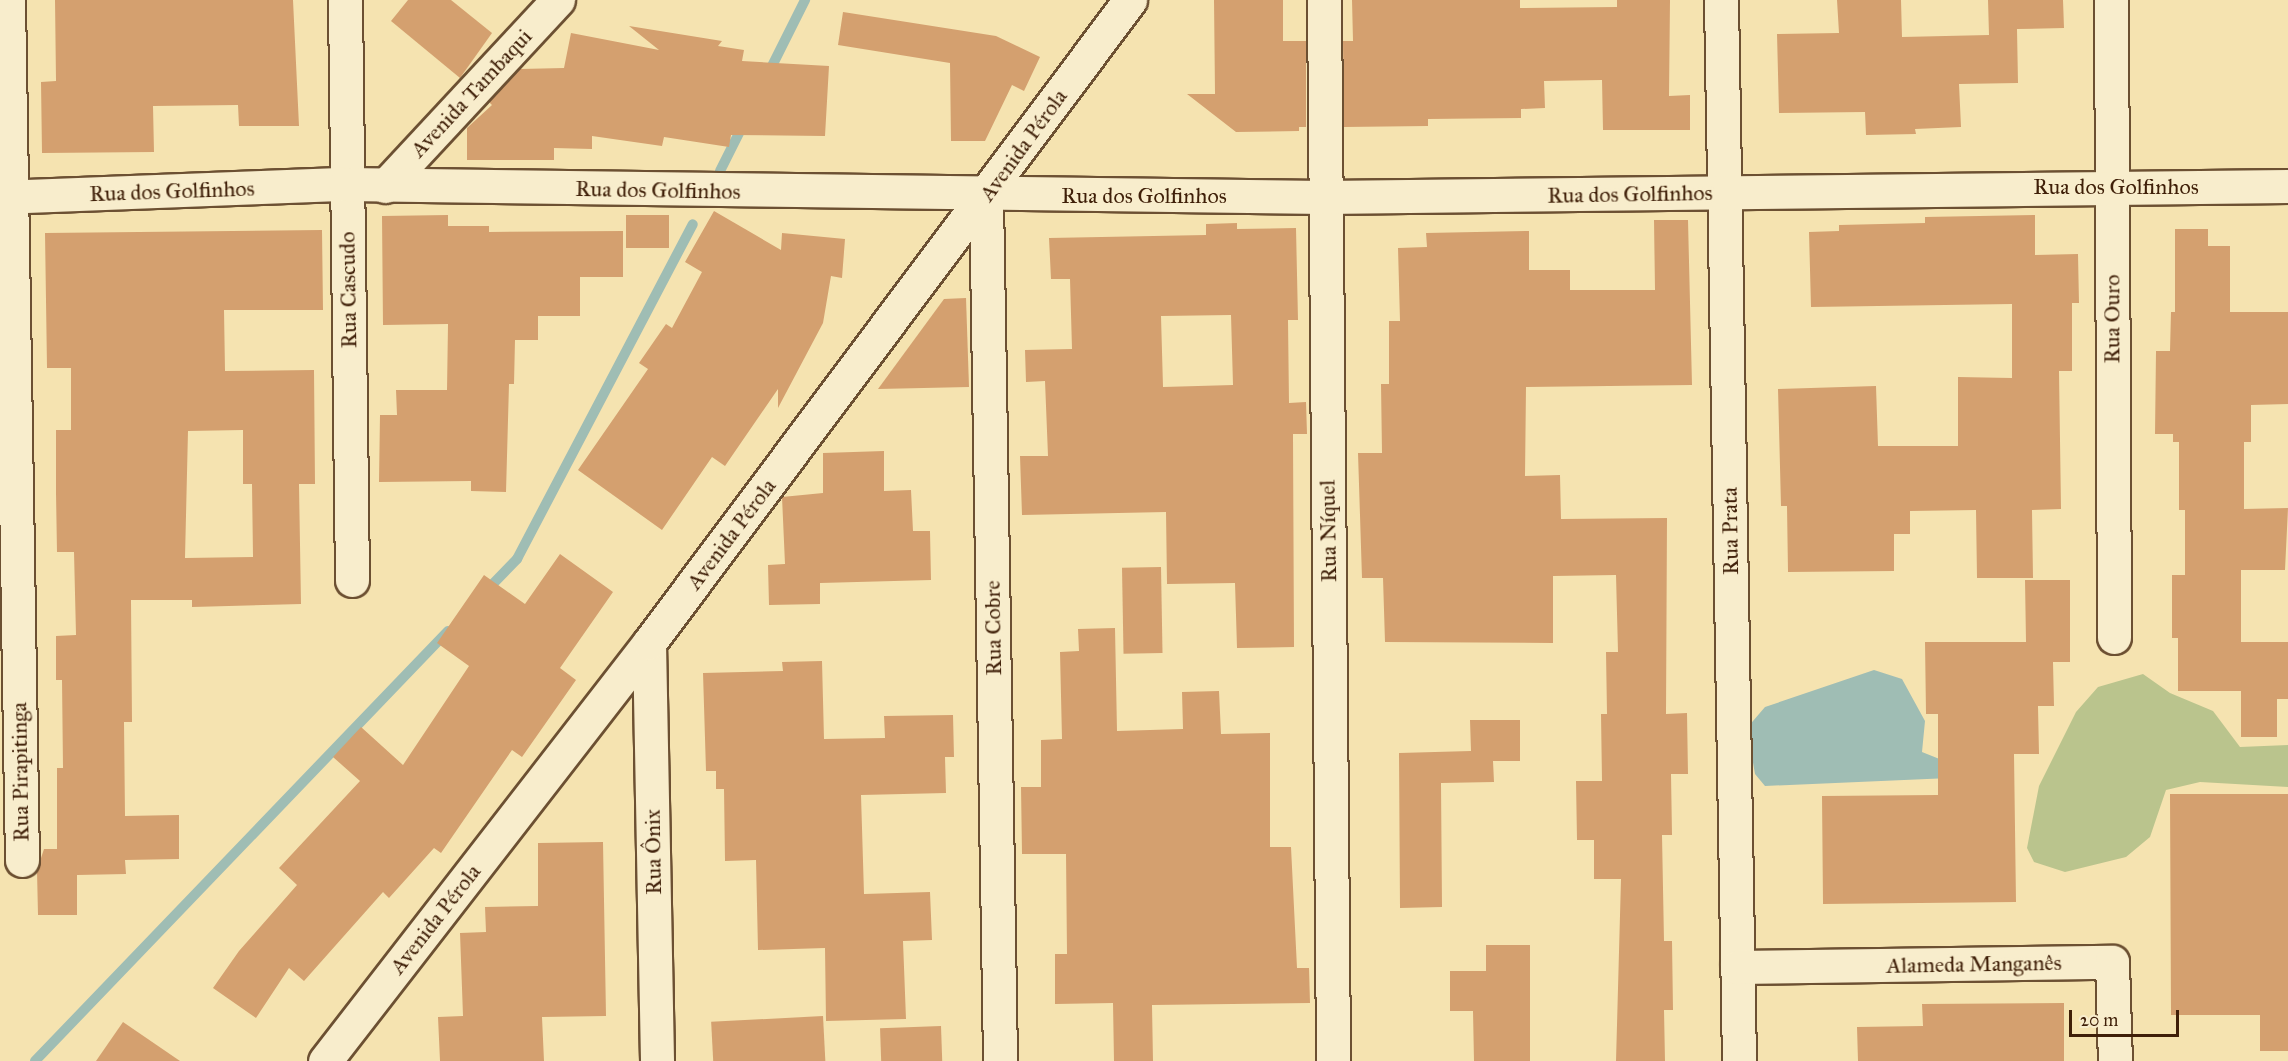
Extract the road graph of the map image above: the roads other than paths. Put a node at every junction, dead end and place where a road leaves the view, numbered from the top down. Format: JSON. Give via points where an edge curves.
{"nodes":[{"id":1,"x":8,"y":0,"type":"edge"},
{"id":2,"x":345,"y":0,"type":"edge"},
{"id":3,"x":558,"y":0,"type":"edge"},
{"id":4,"x":1130,"y":0,"type":"edge"},
{"id":5,"x":1324,"y":0,"type":"edge"},
{"id":6,"x":1721,"y":0,"type":"edge"},
{"id":7,"x":2111,"y":0,"type":"edge"},
{"id":8,"x":346,"y":184,"type":"junction"},
{"id":9,"x":385,"y":186,"type":"junction"},
{"id":10,"x":2111,"y":186,"type":"junction"},
{"id":11,"x":2288,"y":186,"type":"edge"},
{"id":12,"x":1724,"y":193,"type":"junction"},
{"id":13,"x":986,"y":196,"type":"junction"},
{"id":14,"x":4,"y":197,"type":"edge"},
{"id":15,"x":1324,"y":197,"type":"junction"},
{"id":16,"x":352,"y":580,"type":"dead end"},
{"id":17,"x":2114,"y":637,"type":"dead end"},
{"id":18,"x":649,"y":643,"type":"junction"},
{"id":19,"x":22,"y":860,"type":"dead end"},
{"id":20,"x":1737,"y":968,"type":"junction"},
{"id":21,"x":325,"y":1061,"type":"edge"},
{"id":22,"x":657,"y":1061,"type":"edge"},
{"id":23,"x":1000,"y":1061,"type":"edge"},
{"id":24,"x":1333,"y":1061,"type":"edge"},
{"id":25,"x":1739,"y":1061,"type":"edge"},
{"id":26,"x":2115,"y":1061,"type":"edge"}],
"edges":[{"from":1,"to":14,"type":"street","name":"Rua Pirapitinga"},
{"from":2,"to":8,"type":"street","name":"Rua Cascudo"},
{"from":3,"to":9,"type":"street","name":"Avenida Tambaqui"},
{"from":4,"to":13,"type":"street","name":"Avenida Pérola"},
{"from":5,"to":15,"type":"street","name":"Rua Níquel"},
{"from":6,"to":12,"type":"street","name":"Rua Prata"},
{"from":7,"to":10,"type":"street","name":"Rua Ouro"},
{"from":8,"to":9,"type":"street","name":"Rua dos Golfinhos"},
{"from":8,"to":14,"type":"street","name":"Rua dos Golfinhos"},
{"from":8,"to":16,"type":"street","name":"Rua Cascudo"},
{"from":9,"to":13,"type":"street","name":"Rua dos Golfinhos"},
{"from":10,"to":11,"type":"street","name":"Rua dos Golfinhos"},
{"from":10,"to":12,"type":"street","name":"Rua dos Golfinhos"},
{"from":10,"to":17,"type":"street","name":"Rua Ouro"},
{"from":12,"to":15,"type":"street","name":"Rua dos Golfinhos"},
{"from":12,"to":20,"type":"street","name":"Rua Prata"},
{"from":13,"to":15,"type":"street","name":"Rua dos Golfinhos"},
{"from":13,"to":18,"type":"street","name":"Avenida Pérola"},
{"from":13,"to":23,"type":"street","name":"Rua Cobre"},
{"from":14,"to":19,"type":"street","name":"Rua Pirapitinga"},
{"from":15,"to":24,"type":"street","name":"Rua Níquel"},
{"from":18,"to":21,"type":"street","name":"Avenida Pérola"},
{"from":18,"to":22,"type":"street","name":"Rua Ônix"},
{"from":20,"to":25,"type":"street","name":"Rua Prata"},
{"from":20,"to":26,"type":"street","name":"Alameda Manganês","via":[[2112,962]]}]}
